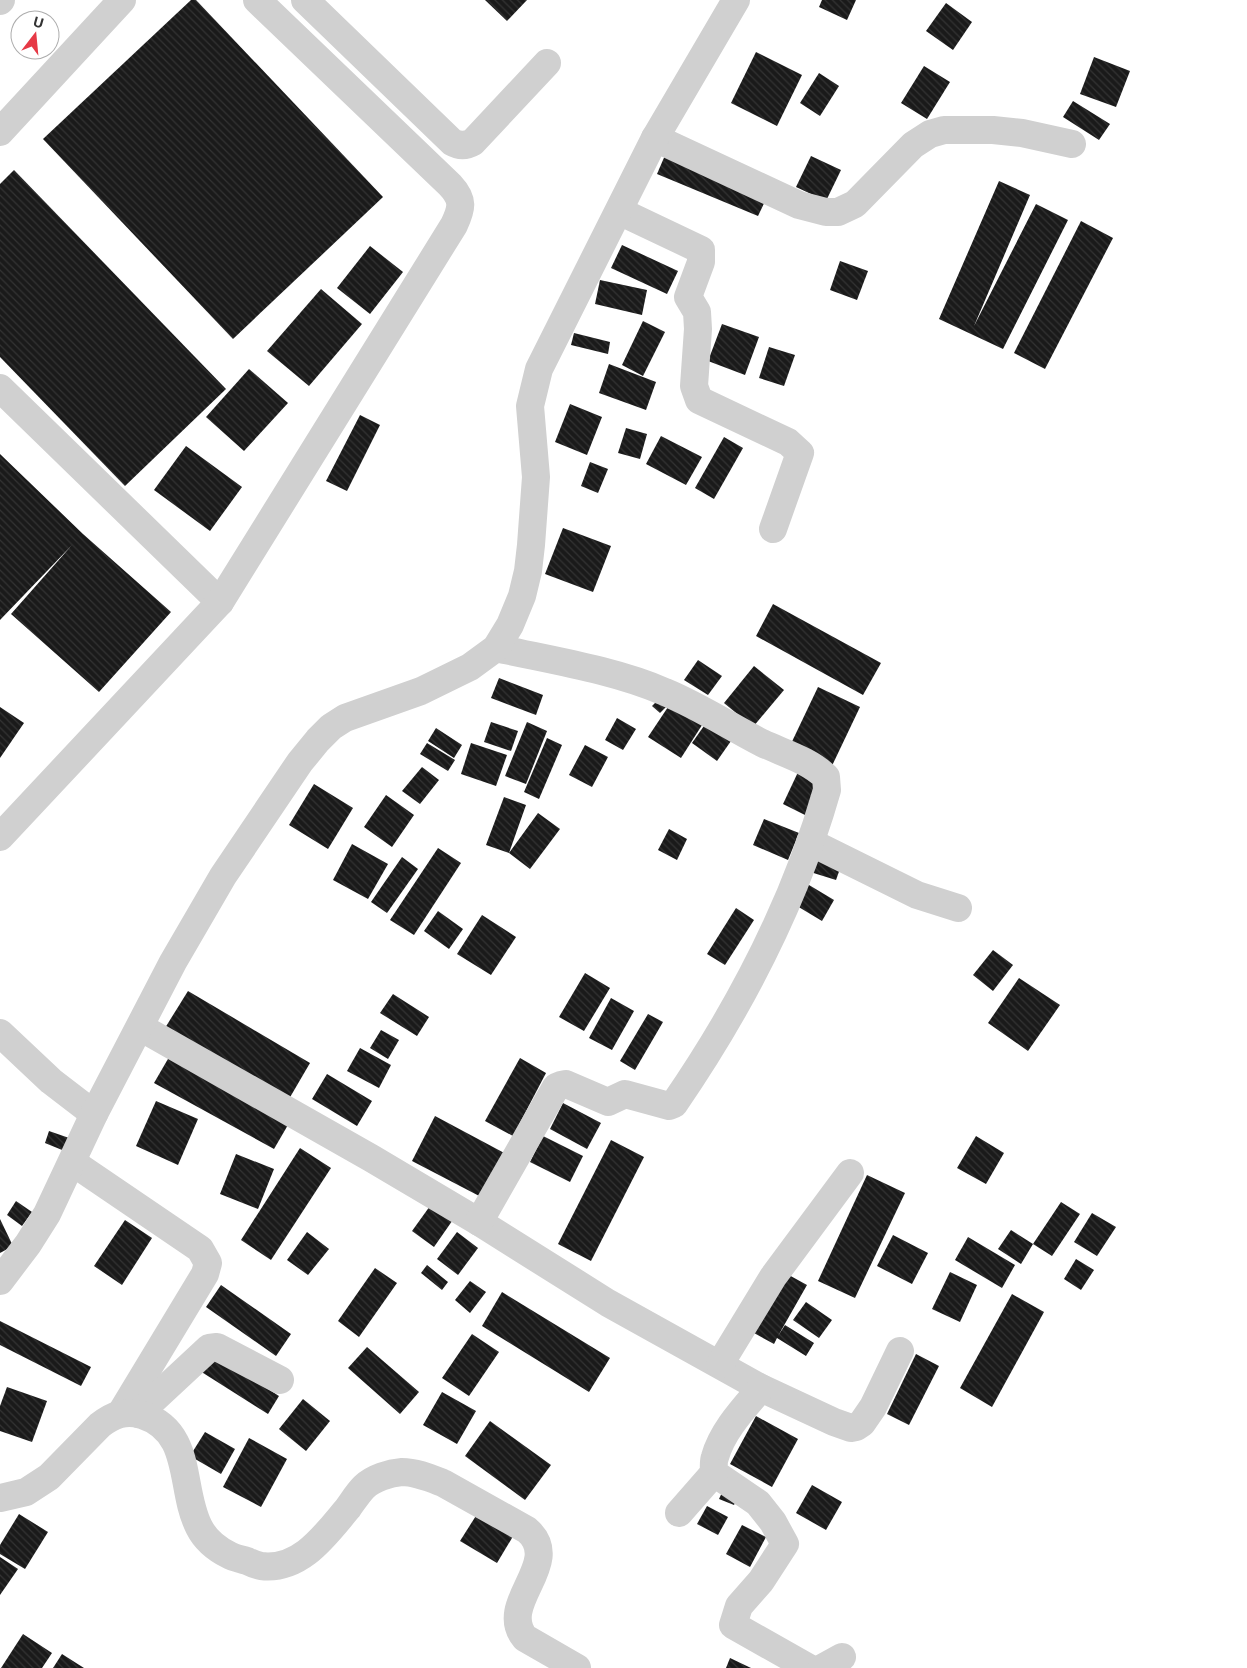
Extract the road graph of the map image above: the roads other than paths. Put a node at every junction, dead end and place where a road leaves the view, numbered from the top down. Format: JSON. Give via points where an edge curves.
{"nodes":[{"id":1,"x":122,"y":0,"type":"edge"},
{"id":2,"x":257,"y":0,"type":"edge"},
{"id":3,"x":305,"y":0,"type":"edge"},
{"id":4,"x":736,"y":0,"type":"edge"},
{"id":5,"x":547,"y":63,"type":"dead end"},
{"id":6,"x":0,"y":132,"type":"edge"},
{"id":7,"x":655,"y":138,"type":"junction"},
{"id":8,"x":1072,"y":144,"type":"dead end"},
{"id":9,"x":619,"y":211,"type":"junction"},
{"id":10,"x":0,"y":388,"type":"edge"},
{"id":11,"x":773,"y":529,"type":"dead end"},
{"id":12,"x":220,"y":602,"type":"junction"},
{"id":13,"x":496,"y":648,"type":"junction"},
{"id":14,"x":0,"y":837,"type":"edge"},
{"id":15,"x":810,"y":842,"type":"junction"},
{"id":16,"x":958,"y":908,"type":"dead end"},
{"id":17,"x":140,"y":1028,"type":"junction"},
{"id":18,"x":0,"y":1033,"type":"edge"},
{"id":19,"x":94,"y":1114,"type":"junction"},
{"id":20,"x":72,"y":1162,"type":"junction"},
{"id":21,"x":850,"y":1173,"type":"dead end"},
{"id":22,"x":480,"y":1222,"type":"junction"},
{"id":23,"x":0,"y":1281,"type":"edge"},
{"id":24,"x":900,"y":1352,"type":"dead end"},
{"id":25,"x":720,"y":1364,"type":"junction"},
{"id":26,"x":280,"y":1380,"type":"dead end"},
{"id":27,"x":761,"y":1388,"type":"junction"},
{"id":28,"x":130,"y":1414,"type":"junction"},
{"id":29,"x":714,"y":1473,"type":"junction"},
{"id":30,"x":0,"y":1498,"type":"edge"},
{"id":31,"x":679,"y":1513,"type":"dead end"},
{"id":32,"x":815,"y":1665,"type":"edge"},
{"id":33,"x":578,"y":1668,"type":"edge"}],
"edges":[{"from":1,"to":6,"type":"street"},
{"from":2,"to":12,"type":"street","via":[[450,185],[460,198],[460,212]]},
{"from":3,"to":5,"type":"street","via":[[457,145],[473,142]]},
{"from":4,"to":7,"type":"street"},
{"from":7,"to":8,"type":"street","via":[[799,205],[826,212],[838,212],[855,204],[913,145],[944,130],[1022,133]]},
{"from":7,"to":9,"type":"street"},
{"from":9,"to":11,"type":"street","via":[[700,250],[701,262],[688,297],[697,312],[694,386],[699,400],[788,442],[800,454]]},
{"from":9,"to":13,"type":"street","via":[[534,384],[530,406],[536,478],[528,571],[510,625]]},
{"from":10,"to":12,"type":"street"},
{"from":12,"to":14,"type":"street"},
{"from":13,"to":15,"type":"street","via":[[596,670],[664,691],[813,767],[826,777],[828,790]]},
{"from":13,"to":17,"type":"street","via":[[470,667],[421,691],[344,718],[318,740],[281,788],[223,876],[173,962]]},
{"from":15,"to":16,"type":"street","via":[[917,895]]},
{"from":15,"to":22,"type":"street","via":[[766,950],[737,1004],[674,1104],[669,1106],[625,1094],[608,1102],[566,1084],[556,1088]]},
{"from":17,"to":19,"type":"street"},
{"from":17,"to":22,"type":"street"},
{"from":18,"to":19,"type":"street"},
{"from":19,"to":20,"type":"street"},
{"from":20,"to":23,"type":"street","via":[[47,1214]]},
{"from":20,"to":28,"type":"street","via":[[200,1249],[208,1263]]},
{"from":21,"to":25,"type":"street","via":[[773,1277]]},
{"from":22,"to":25,"type":"street","via":[[608,1303]]},
{"from":24,"to":27,"type":"street","via":[[868,1416],[856,1427],[834,1422]]},
{"from":25,"to":27,"type":"street"},
{"from":26,"to":28,"type":"street","via":[[217,1347],[209,1348]]},
{"from":27,"to":29,"type":"street","via":[[722,1440],[714,1459]]},
{"from":28,"to":30,"type":"street","via":[[110,1418],[100,1425],[49,1477],[26,1492]]},
{"from":28,"to":33,"type":"street","via":[[152,1419],[172,1436],[199,1529],[212,1544],[230,1556],[261,1566],[298,1559],[318,1544],[365,1486],[388,1474],[402,1472],[442,1483],[527,1530],[535,1537],[540,1553],[517,1614],[520,1632]]},
{"from":29,"to":31,"type":"street"},
{"from":29,"to":32,"type":"street","via":[[758,1503],[785,1544],[761,1581],[739,1606],[733,1625]]}]}
